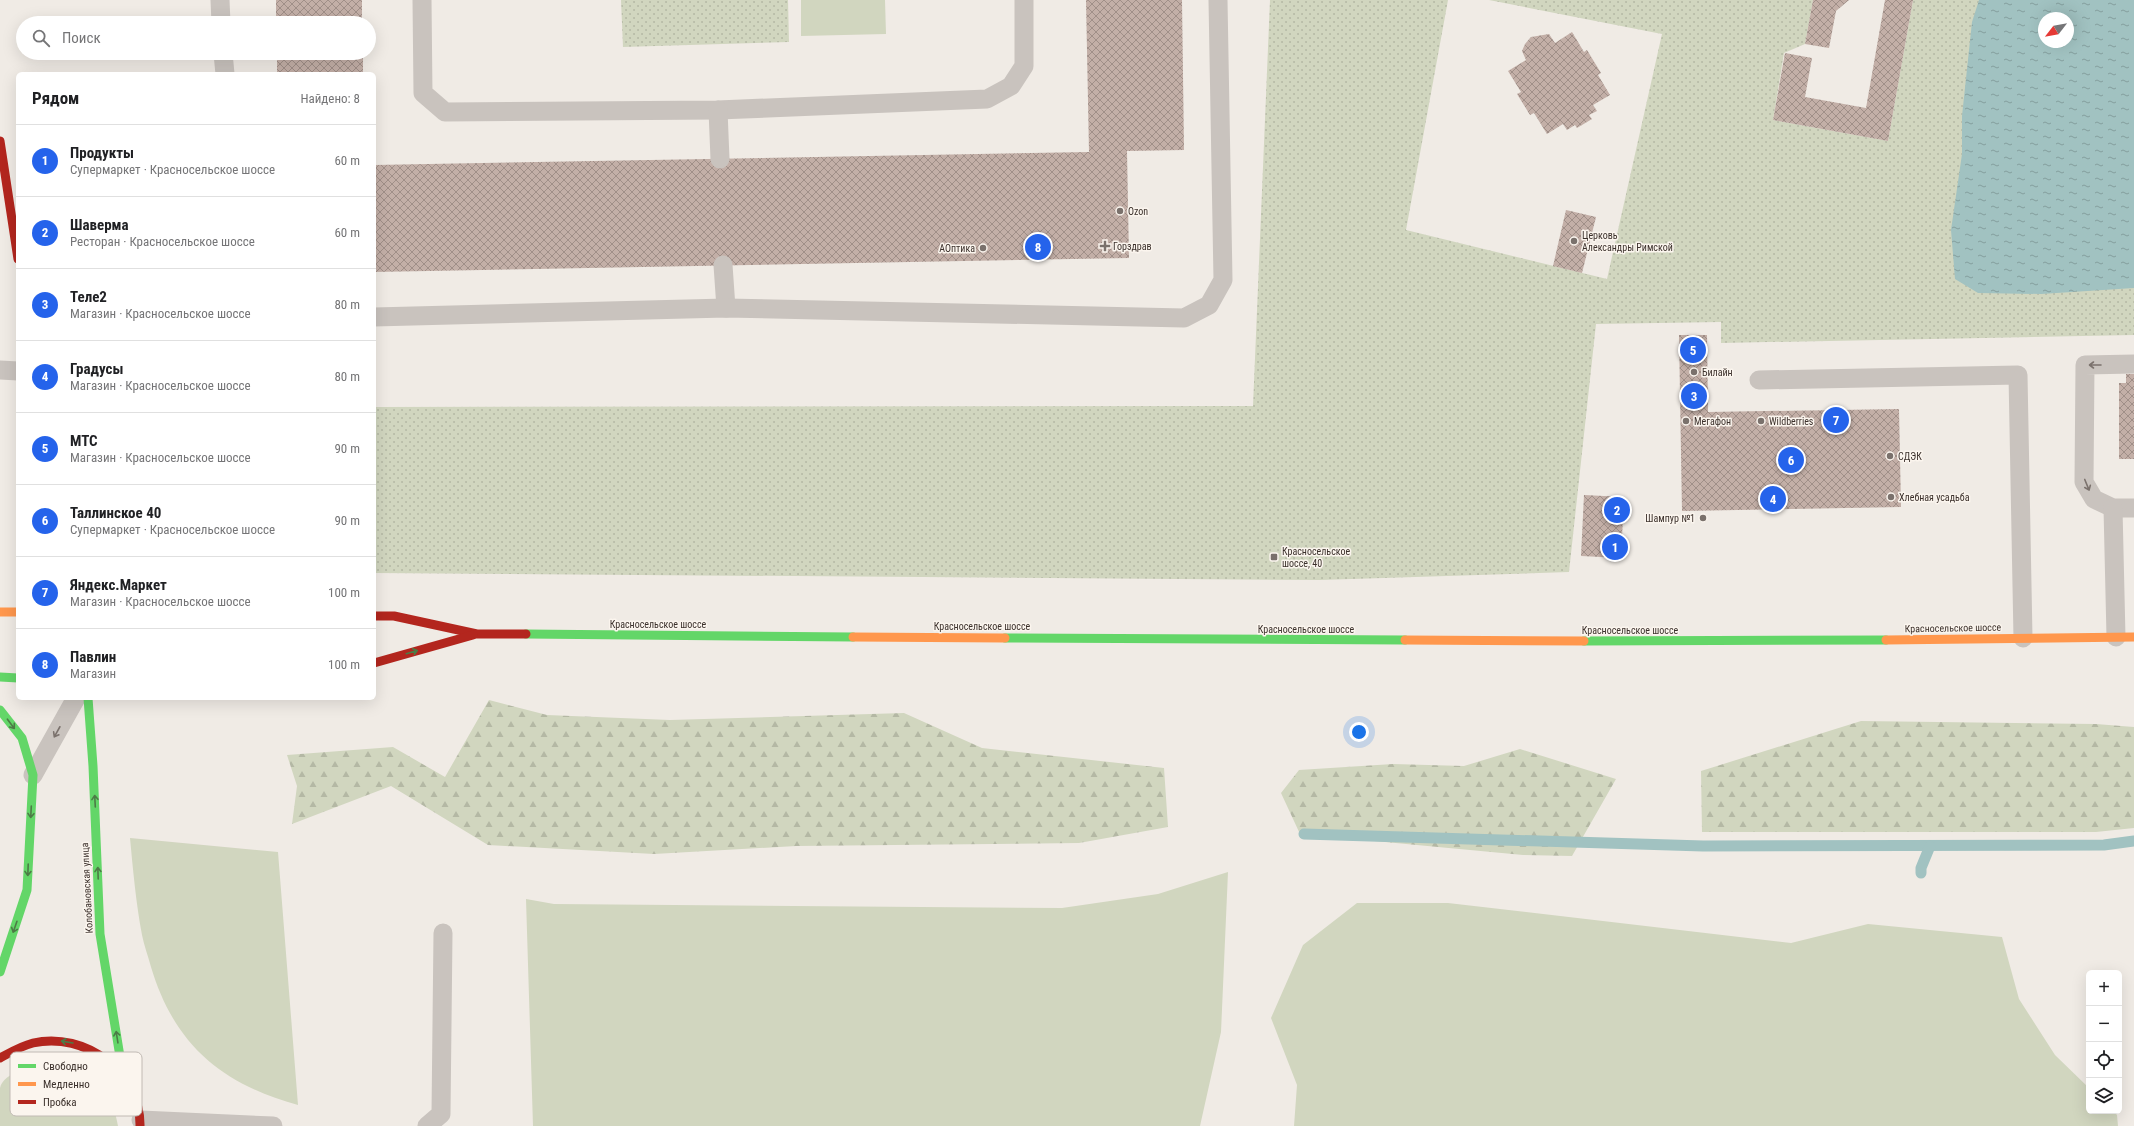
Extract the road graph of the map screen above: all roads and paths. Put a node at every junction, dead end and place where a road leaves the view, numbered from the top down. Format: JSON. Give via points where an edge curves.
{"nodes":[{"id":1,"x":220,"y":0,"type":"edge"},
{"id":2,"x":422,"y":0,"type":"edge"},
{"id":3,"x":1024,"y":0,"type":"edge"},
{"id":4,"x":1218,"y":0,"type":"edge"},
{"id":5,"x":221,"y":16,"type":"edge"},
{"id":6,"x":224,"y":60,"type":"edge"},
{"id":7,"x":225,"y":72,"type":"edge"},
{"id":8,"x":718,"y":110,"type":"junction"},
{"id":9,"x":0,"y":141,"type":"edge"},
{"id":10,"x":720,"y":159,"type":"dead end"},
{"id":11,"x":16,"y":246,"type":"edge"},
{"id":12,"x":723,"y":265,"type":"dead end"},
{"id":13,"x":726,"y":308,"type":"junction"},
{"id":14,"x":376,"y":318,"type":"edge"},
{"id":15,"x":2134,"y":364,"type":"edge"},
{"id":16,"x":0,"y":370,"type":"edge"},
{"id":17,"x":16,"y":371,"type":"edge"},
{"id":18,"x":1758,"y":380,"type":"dead end"},
{"id":19,"x":2113,"y":508,"type":"junction"},
{"id":20,"x":2134,"y":508,"type":"edge"},
{"id":21,"x":0,"y":612,"type":"edge"},
{"id":22,"x":16,"y":612,"type":"edge"},
{"id":23,"x":376,"y":616,"type":"edge"},
{"id":24,"x":477,"y":634,"type":"junction"},
{"id":25,"x":2125,"y":637,"type":"edge"},
{"id":26,"x":2024,"y":638,"type":"junction"},
{"id":27,"x":376,"y":662,"type":"edge"},
{"id":28,"x":0,"y":677,"type":"edge"},
{"id":29,"x":16,"y":678,"type":"edge"},
{"id":30,"x":75,"y":700,"type":"edge"},
{"id":31,"x":88,"y":700,"type":"edge"},
{"id":32,"x":0,"y":710,"type":"edge"},
{"id":33,"x":33,"y":775,"type":"junction"},
{"id":34,"x":443,"y":933,"type":"dead end"},
{"id":35,"x":0,"y":972,"type":"edge"},
{"id":36,"x":96,"y":1052,"type":"edge"},
{"id":37,"x":119,"y":1052,"type":"edge"},
{"id":38,"x":0,"y":1058,"type":"edge"},
{"id":39,"x":140,"y":1123,"type":"edge"},
{"id":40,"x":273,"y":1126,"type":"edge"},
{"id":41,"x":427,"y":1126,"type":"edge"}],
"edges":[{"from":1,"to":5,"type":"lane"},
{"from":2,"to":8,"type":"lane","via":[[423,94],[445,112]]},
{"from":3,"to":8,"type":"lane","via":[[1024,66],[1011,86],[987,99]]},
{"from":4,"to":13,"type":"lane","via":[[1223,280],[1209,305],[1184,318]]},
{"from":6,"to":7,"type":"lane"},
{"from":8,"to":10,"type":"lane"},
{"from":9,"to":11,"type":"main road"},
{"from":12,"to":13,"type":"lane"},
{"from":13,"to":14,"type":"lane"},
{"from":15,"to":19,"type":"lane","one_way":true,"via":[[2086,365],[2084,482],[2094,499]]},
{"from":16,"to":17,"type":"lane"},
{"from":18,"to":26,"type":"lane","via":[[2018,375]]},
{"from":19,"to":20,"type":"lane"},
{"from":19,"to":25,"type":"lane"},
{"from":21,"to":22,"type":"main road"},
{"from":23,"to":24,"type":"main road","name":"Красносельское шоссе","via":[[394,616]]},
{"from":24,"to":26,"type":"main road","name":"Красносельское шоссе","via":[[1679,642]]},
{"from":27,"to":24,"type":"main road","name":"Красносельское шоссе","one_way":true},
{"from":25,"to":26,"type":"main road","name":"Красносельское шоссе"},
{"from":28,"to":29,"type":"main road"},
{"from":30,"to":33,"type":"lane","one_way":true},
{"from":37,"to":31,"type":"main road","name":"Колобановская улица","one_way":true,"via":[[100,934]]},
{"from":32,"to":33,"type":"main road","one_way":true,"via":[[22,738]]},
{"from":33,"to":35,"type":"main road","one_way":true,"via":[[27,890]]},
{"from":34,"to":41,"type":"lane","via":[[440,1114]]},
{"from":36,"to":38,"type":"main road","one_way":true,"via":[[64,1040],[34,1042],[9,1051]]},
{"from":39,"to":40,"type":"lane"}]}
